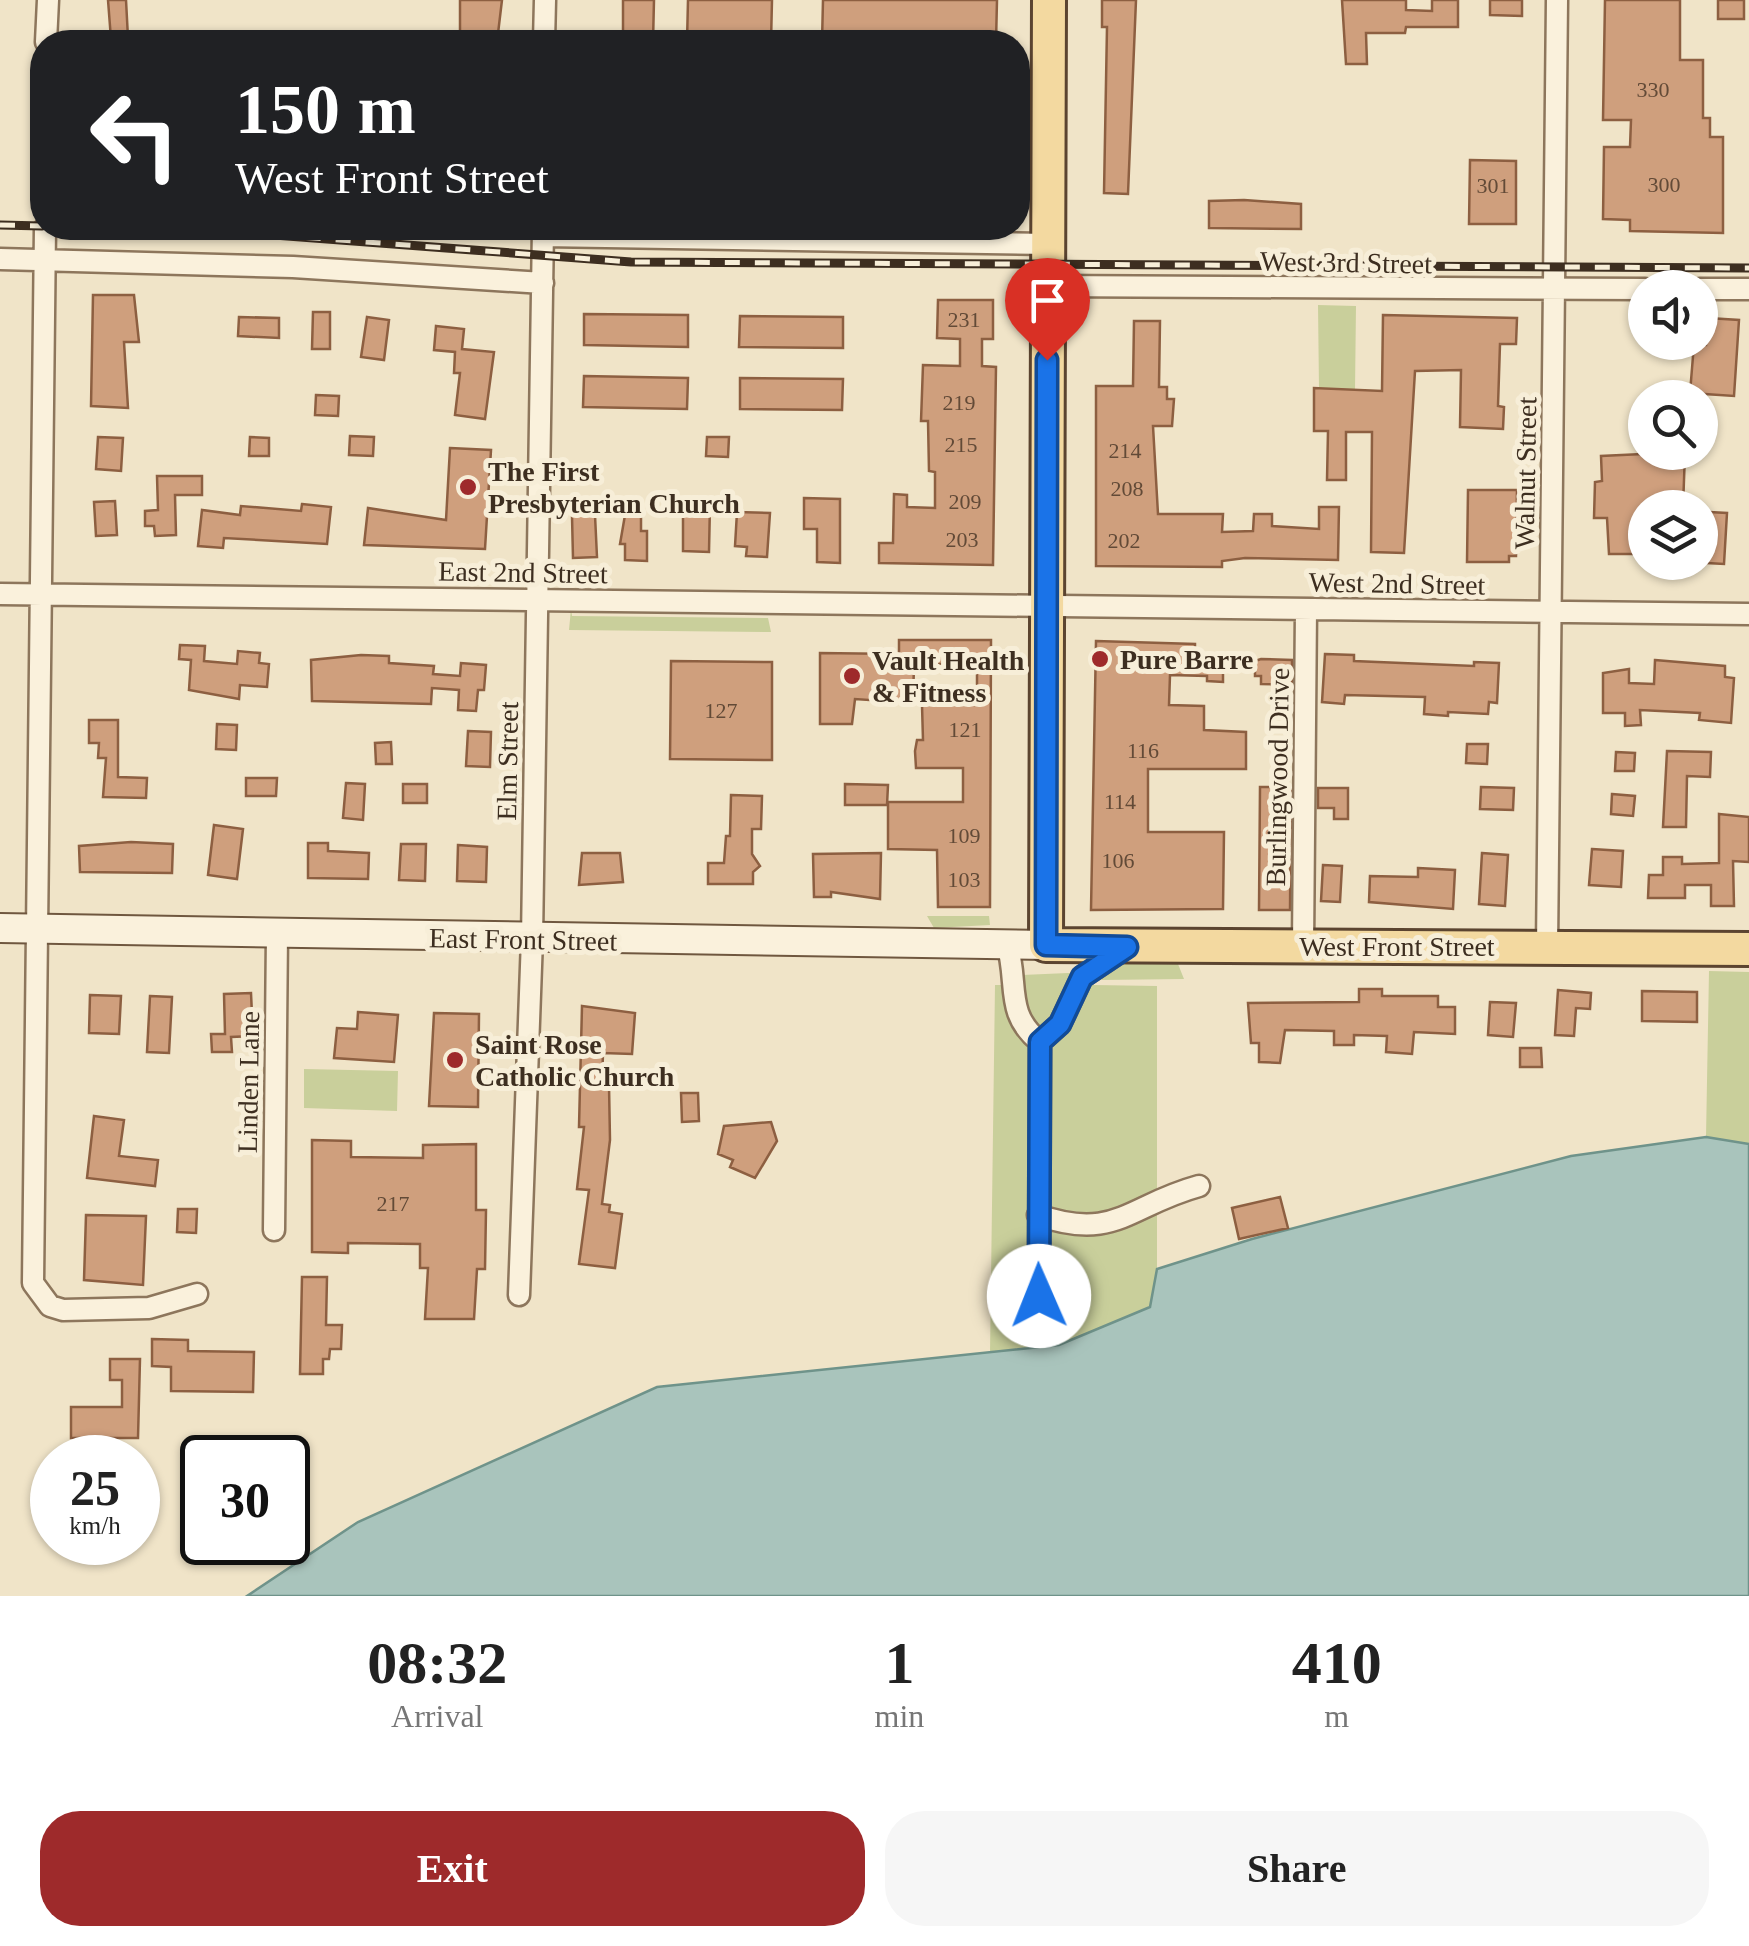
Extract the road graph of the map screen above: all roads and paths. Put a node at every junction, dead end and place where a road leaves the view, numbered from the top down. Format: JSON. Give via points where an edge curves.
{"nodes":[{"id":1,"x":48,"y":0,"type":"edge"},
{"id":2,"x":545,"y":0,"type":"edge"},
{"id":3,"x":1049,"y":0,"type":"edge"},
{"id":4,"x":1557,"y":0,"type":"edge"},
{"id":5,"x":47,"y":30,"type":"edge"},
{"id":6,"x":544,"y":30,"type":"edge"},
{"id":7,"x":45,"y":240,"type":"edge"},
{"id":8,"x":543,"y":240,"type":"edge"},
{"id":9,"x":880,"y":240,"type":"edge"},
{"id":10,"x":1048,"y":244,"type":"junction"},
{"id":11,"x":0,"y":260,"type":"edge"},
{"id":12,"x":44,"y":260,"type":"junction"},
{"id":13,"x":543,"y":283,"type":"junction"},
{"id":14,"x":1047,"y":286,"type":"junction"},
{"id":15,"x":1628,"y":289,"type":"edge"},
{"id":16,"x":1718,"y":289,"type":"edge"},
{"id":17,"x":1749,"y":289,"type":"edge"},
{"id":18,"x":1554,"y":290,"type":"junction"},
{"id":19,"x":0,"y":594,"type":"edge"},
{"id":20,"x":41,"y":595,"type":"junction"},
{"id":21,"x":538,"y":600,"type":"junction"},
{"id":22,"x":1044,"y":604,"type":"junction"},
{"id":23,"x":1306,"y":609,"type":"junction"},
{"id":24,"x":1551,"y":613,"type":"junction"},
{"id":25,"x":1749,"y":614,"type":"edge"},
{"id":26,"x":0,"y":928,"type":"edge"},
{"id":27,"x":38,"y":928,"type":"junction"},
{"id":28,"x":277,"y":934,"type":"junction"},
{"id":29,"x":532,"y":939,"type":"junction"},
{"id":30,"x":1007,"y":944,"type":"junction"},
{"id":31,"x":1046,"y":945,"type":"junction"},
{"id":32,"x":1303,"y":945,"type":"junction"},
{"id":33,"x":1127,"y":947,"type":"junction"},
{"id":34,"x":1547,"y":947,"type":"junction"},
{"id":35,"x":1749,"y":949,"type":"edge"},
{"id":36,"x":1040,"y":1042,"type":"junction"},
{"id":37,"x":1199,"y":1186,"type":"dead end"},
{"id":38,"x":1038,"y":1215,"type":"junction"},
{"id":39,"x":274,"y":1230,"type":"dead end"},
{"id":40,"x":197,"y":1294,"type":"dead end"},
{"id":41,"x":520,"y":1295,"type":"dead end"},
{"id":42,"x":1039,"y":1296,"type":"dead end"}],
"edges":[{"from":1,"to":5,"type":"street"},
{"from":2,"to":6,"type":"street"},
{"from":3,"to":10,"type":"main road"},
{"from":4,"to":18,"type":"street","name":"Walnut Street"},
{"from":7,"to":12,"type":"street"},
{"from":8,"to":13,"type":"street","name":"Elm Street"},
{"from":9,"to":10,"type":"street"},
{"from":10,"to":14,"type":"main road"},
{"from":11,"to":12,"type":"street"},
{"from":12,"to":13,"type":"street"},
{"from":12,"to":20,"type":"street"},
{"from":13,"to":21,"type":"street","name":"Elm Street"},
{"from":14,"to":18,"type":"street","name":"West 3rd Street"},
{"from":14,"to":22,"type":"main road"},
{"from":15,"to":18,"type":"street","name":"West 3rd Street"},
{"from":16,"to":17,"type":"street"},
{"from":18,"to":24,"type":"street","name":"Walnut Street"},
{"from":19,"to":20,"type":"street","name":"East 2nd Street"},
{"from":20,"to":21,"type":"street","name":"East 2nd Street"},
{"from":20,"to":27,"type":"street"},
{"from":21,"to":22,"type":"street","name":"East 2nd Street"},
{"from":21,"to":29,"type":"street","name":"Elm Street"},
{"from":22,"to":23,"type":"street","name":"West 2nd Street"},
{"from":22,"to":31,"type":"main road"},
{"from":23,"to":24,"type":"street","name":"West 2nd Street"},
{"from":23,"to":32,"type":"street","name":"Burlingwood Drive"},
{"from":24,"to":25,"type":"street","name":"West 2nd Street"},
{"from":24,"to":34,"type":"street","name":"Walnut Street"},
{"from":26,"to":27,"type":"main road","name":"East Front Street"},
{"from":27,"to":28,"type":"main road","name":"East Front Street"},
{"from":27,"to":40,"type":"street","via":[[32,1270],[38,1294],[50,1306],[149,1308]]},
{"from":28,"to":29,"type":"main road","name":"East Front Street"},
{"from":28,"to":39,"type":"street","name":"Linden Lane"},
{"from":29,"to":30,"type":"main road","name":"East Front Street"},
{"from":29,"to":41,"type":"street","name":"Elm Street"},
{"from":30,"to":31,"type":"main road","name":"East Front Street"},
{"from":30,"to":36,"type":"street","via":[[1016,972],[1015,1011]]},
{"from":31,"to":33,"type":"main road","name":"West Front Street"},
{"from":32,"to":33,"type":"main road","name":"West Front Street"},
{"from":32,"to":34,"type":"main road","name":"West Front Street"},
{"from":33,"to":36,"type":"street","via":[[1082,977],[1060,1024]]},
{"from":34,"to":35,"type":"main road","name":"West Front Street"},
{"from":36,"to":38,"type":"street"},
{"from":37,"to":38,"type":"street","via":[[1160,1196],[1099,1226],[1079,1228]]},
{"from":38,"to":42,"type":"street"}]}
